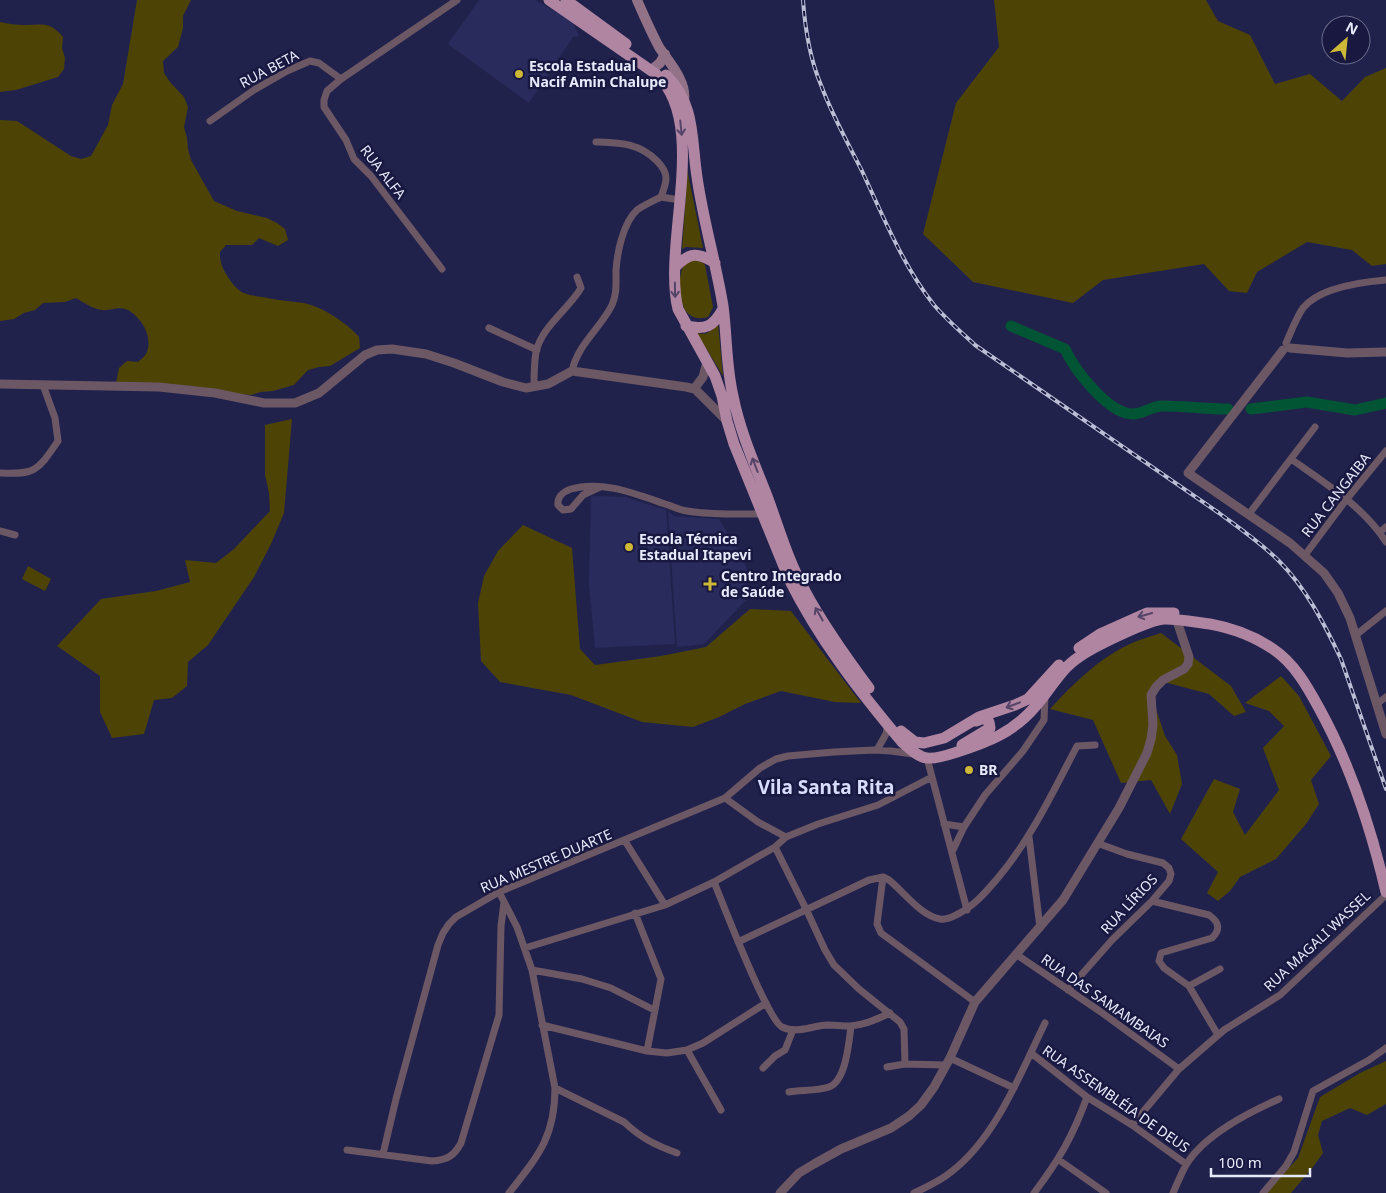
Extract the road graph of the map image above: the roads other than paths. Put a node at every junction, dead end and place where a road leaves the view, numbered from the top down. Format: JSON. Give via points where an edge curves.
{"nodes":[{"id":1,"x":457,"y":0,"type":"edge"},
{"id":2,"x":549,"y":0,"type":"edge"},
{"id":3,"x":569,"y":1,"type":"edge"},
{"id":4,"x":636,"y":1,"type":"edge"},
{"id":5,"x":665,"y":54,"type":"junction"},
{"id":6,"x":656,"y":67,"type":"junction"},
{"id":7,"x":341,"y":79,"type":"junction"},
{"id":8,"x":684,"y":100,"type":"junction"},
{"id":9,"x":210,"y":121,"type":"dead end"},
{"id":10,"x":596,"y":142,"type":"dead end"},
{"id":11,"x":661,"y":197,"type":"junction"},
{"id":12,"x":680,"y":200,"type":"junction"},
{"id":13,"x":715,"y":262,"type":"junction"},
{"id":14,"x":675,"y":266,"type":"junction"},
{"id":15,"x":442,"y":269,"type":"dead end"},
{"id":16,"x":577,"y":277,"type":"dead end"},
{"id":17,"x":1386,"y":280,"type":"edge"},
{"id":18,"x":723,"y":309,"type":"junction"},
{"id":19,"x":686,"y":326,"type":"junction"},
{"id":20,"x":489,"y":328,"type":"dead end"},
{"id":21,"x":1286,"y":347,"type":"junction"},
{"id":22,"x":536,"y":350,"type":"junction"},
{"id":23,"x":1386,"y":352,"type":"edge"},
{"id":24,"x":707,"y":362,"type":"junction"},
{"id":25,"x":572,"y":370,"type":"junction"},
{"id":26,"x":0,"y":384,"type":"edge"},
{"id":27,"x":43,"y":385,"type":"junction"},
{"id":28,"x":534,"y":387,"type":"junction"},
{"id":29,"x":694,"y":389,"type":"junction"},
{"id":30,"x":727,"y":422,"type":"junction"},
{"id":31,"x":1315,"y":427,"type":"dead end"},
{"id":32,"x":1386,"y":451,"type":"edge"},
{"id":33,"x":1291,"y":459,"type":"junction"},
{"id":34,"x":0,"y":473,"type":"edge"},
{"id":35,"x":600,"y":487,"type":"junction"},
{"id":36,"x":1346,"y":500,"type":"junction"},
{"id":37,"x":764,"y":514,"type":"junction"},
{"id":38,"x":1249,"y":514,"type":"junction"},
{"id":39,"x":1383,"y":530,"type":"edge"},
{"id":40,"x":0,"y":531,"type":"edge"},
{"id":41,"x":15,"y":535,"type":"dead end"},
{"id":42,"x":1386,"y":542,"type":"edge"},
{"id":43,"x":1305,"y":555,"type":"junction"},
{"id":44,"x":1386,"y":612,"type":"edge"},
{"id":45,"x":1177,"y":621,"type":"junction"},
{"id":46,"x":1356,"y":635,"type":"junction"},
{"id":47,"x":1045,"y":695,"type":"junction"},
{"id":48,"x":1386,"y":697,"type":"edge"},
{"id":49,"x":1378,"y":703,"type":"junction"},
{"id":50,"x":888,"y":724,"type":"junction"},
{"id":51,"x":957,"y":728,"type":"junction"},
{"id":52,"x":1386,"y":734,"type":"edge"},
{"id":53,"x":1096,"y":745,"type":"dead end"},
{"id":54,"x":877,"y":750,"type":"junction"},
{"id":55,"x":953,"y":753,"type":"junction"},
{"id":56,"x":923,"y":757,"type":"junction"},
{"id":57,"x":932,"y":777,"type":"junction"},
{"id":58,"x":725,"y":798,"type":"junction"},
{"id":59,"x":944,"y":824,"type":"junction"},
{"id":60,"x":964,"y":827,"type":"junction"},
{"id":61,"x":1029,"y":837,"type":"junction"},
{"id":62,"x":786,"y":838,"type":"junction"},
{"id":63,"x":625,"y":841,"type":"junction"},
{"id":64,"x":1098,"y":843,"type":"junction"},
{"id":65,"x":775,"y":847,"type":"junction"},
{"id":66,"x":952,"y":852,"type":"junction"},
{"id":67,"x":1386,"y":858,"type":"edge"},
{"id":68,"x":883,"y":877,"type":"junction"},
{"id":69,"x":714,"y":882,"type":"junction"},
{"id":70,"x":499,"y":892,"type":"junction"},
{"id":71,"x":1386,"y":893,"type":"edge"},
{"id":72,"x":1152,"y":901,"type":"junction"},
{"id":73,"x":504,"y":902,"type":"junction"},
{"id":74,"x":665,"y":905,"type":"junction"},
{"id":75,"x":806,"y":909,"type":"junction"},
{"id":76,"x":967,"y":910,"type":"junction"},
{"id":77,"x":635,"y":913,"type":"junction"},
{"id":78,"x":1040,"y":928,"type":"junction"},
{"id":79,"x":738,"y":942,"type":"junction"},
{"id":80,"x":525,"y":948,"type":"junction"},
{"id":81,"x":1017,"y":955,"type":"junction"},
{"id":82,"x":1220,"y":969,"type":"dead end"},
{"id":83,"x":532,"y":970,"type":"junction"},
{"id":84,"x":1189,"y":986,"type":"junction"},
{"id":85,"x":1068,"y":990,"type":"junction"},
{"id":86,"x":975,"y":1002,"type":"junction"},
{"id":87,"x":766,"y":1003,"type":"junction"},
{"id":88,"x":654,"y":1010,"type":"junction"},
{"id":89,"x":890,"y":1013,"type":"junction"},
{"id":90,"x":1045,"y":1023,"type":"dead end"},
{"id":91,"x":542,"y":1025,"type":"junction"},
{"id":92,"x":851,"y":1026,"type":"junction"},
{"id":93,"x":793,"y":1030,"type":"junction"},
{"id":94,"x":1218,"y":1035,"type":"junction"},
{"id":95,"x":1386,"y":1048,"type":"edge"},
{"id":96,"x":687,"y":1050,"type":"junction"},
{"id":97,"x":647,"y":1051,"type":"junction"},
{"id":98,"x":1031,"y":1053,"type":"junction"},
{"id":99,"x":948,"y":1062,"type":"junction"},
{"id":100,"x":905,"y":1064,"type":"junction"},
{"id":101,"x":887,"y":1067,"type":"dead end"},
{"id":102,"x":763,"y":1068,"type":"dead end"},
{"id":103,"x":1179,"y":1069,"type":"junction"},
{"id":104,"x":555,"y":1088,"type":"junction"},
{"id":105,"x":1014,"y":1088,"type":"junction"},
{"id":106,"x":789,"y":1092,"type":"dead end"},
{"id":107,"x":1087,"y":1097,"type":"junction"},
{"id":108,"x":1279,"y":1099,"type":"dead end"},
{"id":109,"x":721,"y":1110,"type":"dead end"},
{"id":110,"x":1132,"y":1125,"type":"junction"},
{"id":111,"x":347,"y":1150,"type":"dead end"},
{"id":112,"x":677,"y":1153,"type":"dead end"},
{"id":113,"x":383,"y":1154,"type":"junction"},
{"id":114,"x":1059,"y":1160,"type":"junction"},
{"id":115,"x":1186,"y":1164,"type":"junction"},
{"id":116,"x":782,"y":1192,"type":"edge"},
{"id":117,"x":509,"y":1193,"type":"edge"},
{"id":118,"x":914,"y":1193,"type":"edge"},
{"id":119,"x":1034,"y":1193,"type":"edge"},
{"id":120,"x":1106,"y":1193,"type":"edge"},
{"id":121,"x":1173,"y":1193,"type":"edge"},
{"id":122,"x":1263,"y":1193,"type":"edge"}],
"edges":[{"from":1,"to":7,"type":"street","name":"RUA ALFA"},
{"from":2,"to":12,"type":"main road","one_way":true,"via":[[666,82],[681,124]]},
{"from":3,"to":6,"type":"main road"},
{"from":4,"to":5,"type":"main road"},
{"from":5,"to":6,"type":"main road"},
{"from":5,"to":8,"type":"main road","via":[[681,81]]},
{"from":6,"to":8,"type":"main road","via":[[668,76]]},
{"from":7,"to":9,"type":"street","name":"RUA BETA","via":[[319,63],[310,61],[254,90]]},
{"from":7,"to":15,"type":"street","name":"RUA ALFA","via":[[327,91],[324,107],[346,140],[354,159],[371,176]]},
{"from":8,"to":13,"type":"main road","via":[[692,124],[697,178]]},
{"from":10,"to":11,"type":"street","via":[[624,144],[640,148],[650,155],[665,171]]},
{"from":11,"to":12,"type":"street"},
{"from":11,"to":25,"type":"street","via":[[636,211],[630,221],[617,257],[616,296],[580,350]]},
{"from":12,"to":14,"type":"main road"},
{"from":13,"to":14,"type":"main road","via":[[698,255],[687,257]]},
{"from":13,"to":18,"type":"main road"},
{"from":14,"to":19,"type":"main road","one_way":true,"via":[[675,298]]},
{"from":16,"to":22,"type":"street","via":[[581,288],[550,325]]},
{"from":17,"to":21,"type":"street","via":[[1349,284],[1310,302],[1303,308]]},
{"from":18,"to":19,"type":"main road","via":[[713,324],[703,328]]},
{"from":51,"to":18,"type":"main road","one_way":true,"via":[[944,738],[924,743],[909,738],[839,648],[804,590],[745,439],[730,379]]},
{"from":19,"to":24,"type":"main road"},
{"from":20,"to":22,"type":"street"},
{"from":21,"to":23,"type":"street"},
{"from":21,"to":38,"type":"street","via":[[1188,473]]},
{"from":22,"to":28,"type":"street"},
{"from":24,"to":29,"type":"street","via":[[703,377]]},
{"from":24,"to":30,"type":"main road","via":[[722,396]]},
{"from":25,"to":28,"type":"street","via":[[548,384]]},
{"from":25,"to":29,"type":"street"},
{"from":26,"to":27,"type":"street"},
{"from":27,"to":28,"type":"street","via":[[159,387],[215,393],[264,403],[295,403],[319,393],[365,355],[392,349],[426,354],[516,386]]},
{"from":27,"to":34,"type":"street","via":[[55,418],[58,441],[36,469],[20,474]]},
{"from":29,"to":30,"type":"street"},
{"from":30,"to":37,"type":"main road"},
{"from":31,"to":33,"type":"street"},
{"from":32,"to":36,"type":"street","name":"RUA CANGAIBA"},
{"from":33,"to":36,"type":"street"},
{"from":33,"to":38,"type":"street"},
{"from":35,"to":35,"type":"street","via":[[583,496],[571,509],[562,510],[558,505],[565,492]]},
{"from":35,"to":37,"type":"street","via":[[632,492],[686,512]]},
{"from":36,"to":39,"type":"street"},
{"from":36,"to":43,"type":"street","name":"RUA CANGAIBA"},
{"from":37,"to":50,"type":"main road","via":[[789,579],[813,624]]},
{"from":38,"to":43,"type":"street"},
{"from":39,"to":42,"type":"street"},
{"from":40,"to":41,"type":"street"},
{"from":43,"to":46,"type":"street","via":[[1338,592]]},
{"from":44,"to":46,"type":"street"},
{"from":45,"to":47,"type":"main road","via":[[1163,619],[1097,646],[1076,658]]},
{"from":45,"to":64,"type":"street","via":[[1188,664],[1163,680],[1151,695],[1153,725],[1147,753]]},
{"from":45,"to":71,"type":"main road","via":[[1236,630],[1274,649],[1294,668],[1344,757],[1368,821]]},
{"from":46,"to":49,"type":"street"},
{"from":47,"to":55,"type":"main road","via":[[1023,720],[990,742]]},
{"from":47,"to":60,"type":"street","via":[[1044,720]]},
{"from":48,"to":49,"type":"street"},
{"from":49,"to":52,"type":"street"},
{"from":50,"to":54,"type":"street"},
{"from":50,"to":56,"type":"main road","via":[[909,748]]},
{"from":51,"to":55,"type":"main road","via":[[982,718],[990,724],[986,732]]},
{"from":67,"to":51,"type":"main road","one_way":true,"via":[[1350,755],[1316,688],[1301,667],[1280,647],[1258,633],[1238,626],[1182,613],[1147,613],[1100,634],[1067,657],[1028,699],[979,716]]},
{"from":53,"to":61,"type":"street","via":[[1077,746]]},
{"from":54,"to":56,"type":"street","name":"RUA MESTRE DUARTE"},
{"from":54,"to":58,"type":"street","name":"RUA MESTRE DUARTE","via":[[776,759],[760,768]]},
{"from":55,"to":56,"type":"main road"},
{"from":56,"to":57,"type":"street"},
{"from":57,"to":59,"type":"street"},
{"from":57,"to":62,"type":"street","via":[[878,805]]},
{"from":58,"to":62,"type":"street"},
{"from":58,"to":63,"type":"street","name":"RUA MESTRE DUARTE"},
{"from":59,"to":60,"type":"street"},
{"from":59,"to":66,"type":"street"},
{"from":60,"to":66,"type":"street"},
{"from":61,"to":76,"type":"street","via":[[988,890]]},
{"from":61,"to":78,"type":"street"},
{"from":62,"to":65,"type":"street"},
{"from":63,"to":70,"type":"street","name":"RUA MESTRE DUARTE"},
{"from":63,"to":74,"type":"street"},
{"from":64,"to":72,"type":"street","name":"RUA LÍRIOS","via":[[1163,863],[1169,868],[1169,881]]},
{"from":64,"to":78,"type":"street","via":[[1063,900]]},
{"from":65,"to":69,"type":"street"},
{"from":65,"to":75,"type":"street"},
{"from":66,"to":76,"type":"street"},
{"from":68,"to":75,"type":"street"},
{"from":68,"to":76,"type":"street","via":[[927,914],[939,919]]},
{"from":68,"to":86,"type":"street","via":[[877,924],[881,933]]},
{"from":69,"to":74,"type":"street"},
{"from":69,"to":79,"type":"street"},
{"from":70,"to":73,"type":"street"},
{"from":70,"to":113,"type":"street","name":"RUA MESTRE DUARTE","via":[[456,917],[443,933]]},
{"from":71,"to":94,"type":"street","name":"RUA MAGALI WASSEL","via":[[1280,995]]},
{"from":72,"to":84,"type":"street","via":[[1216,920],[1219,927],[1212,938],[1161,953],[1160,964]]},
{"from":72,"to":85,"type":"street","name":"RUA LÍRIOS"},
{"from":73,"to":80,"type":"street"},
{"from":73,"to":113,"type":"street","via":[[499,1015],[462,1144],[445,1160],[432,1162]]},
{"from":74,"to":77,"type":"street"},
{"from":75,"to":79,"type":"street"},
{"from":75,"to":89,"type":"street","via":[[834,966]]},
{"from":77,"to":80,"type":"street"},
{"from":77,"to":88,"type":"street","via":[[661,979]]},
{"from":78,"to":81,"type":"street"},
{"from":79,"to":87,"type":"street"},
{"from":80,"to":83,"type":"street"},
{"from":81,"to":85,"type":"street","name":"RUA DAS SAMAMBAIAS"},
{"from":81,"to":86,"type":"street"},
{"from":82,"to":84,"type":"street"},
{"from":83,"to":88,"type":"street","via":[[612,988]]},
{"from":83,"to":91,"type":"street"},
{"from":84,"to":94,"type":"street"},
{"from":85,"to":103,"type":"street","name":"RUA DAS SAMAMBAIAS"},
{"from":86,"to":99,"type":"street"},
{"from":87,"to":93,"type":"street","via":[[779,1025]]},
{"from":87,"to":96,"type":"street"},
{"from":88,"to":97,"type":"street"},
{"from":89,"to":92,"type":"street"},
{"from":89,"to":100,"type":"street","via":[[904,1029]]},
{"from":90,"to":98,"type":"street"},
{"from":91,"to":97,"type":"street"},
{"from":91,"to":104,"type":"street"},
{"from":92,"to":93,"type":"street"},
{"from":92,"to":106,"type":"street","via":[[837,1082],[829,1087]]},
{"from":93,"to":102,"type":"street","via":[[785,1050]]},
{"from":94,"to":103,"type":"street","name":"RUA MAGALI WASSEL"},
{"from":95,"to":122,"type":"street","via":[[1312,1091],[1294,1152]]},
{"from":96,"to":97,"type":"street"},
{"from":96,"to":109,"type":"street"},
{"from":98,"to":105,"type":"street"},
{"from":98,"to":107,"type":"street","name":"RUA ASSEMBLÉIA DE DEUS"},
{"from":99,"to":100,"type":"street"},
{"from":99,"to":105,"type":"street"},
{"from":99,"to":116,"type":"street","via":[[921,1105],[909,1116],[891,1128],[814,1164]]},
{"from":100,"to":101,"type":"street"},
{"from":103,"to":110,"type":"street","name":"RUA MAGALI WASSEL"},
{"from":104,"to":112,"type":"street","via":[[624,1122],[654,1145]]},
{"from":104,"to":117,"type":"street","via":[[555,1108],[545,1144]]},
{"from":105,"to":118,"type":"street","via":[[996,1120],[966,1158],[952,1172]]},
{"from":107,"to":110,"type":"street","name":"RUA ASSEMBLÉIA DE DEUS"},
{"from":107,"to":114,"type":"street"},
{"from":108,"to":115,"type":"street","via":[[1222,1131]]},
{"from":110,"to":115,"type":"street","name":"RUA ASSEMBLÉIA DE DEUS"},
{"from":111,"to":113,"type":"street"},
{"from":114,"to":119,"type":"street"},
{"from":114,"to":120,"type":"street"},
{"from":115,"to":121,"type":"street"}]}
